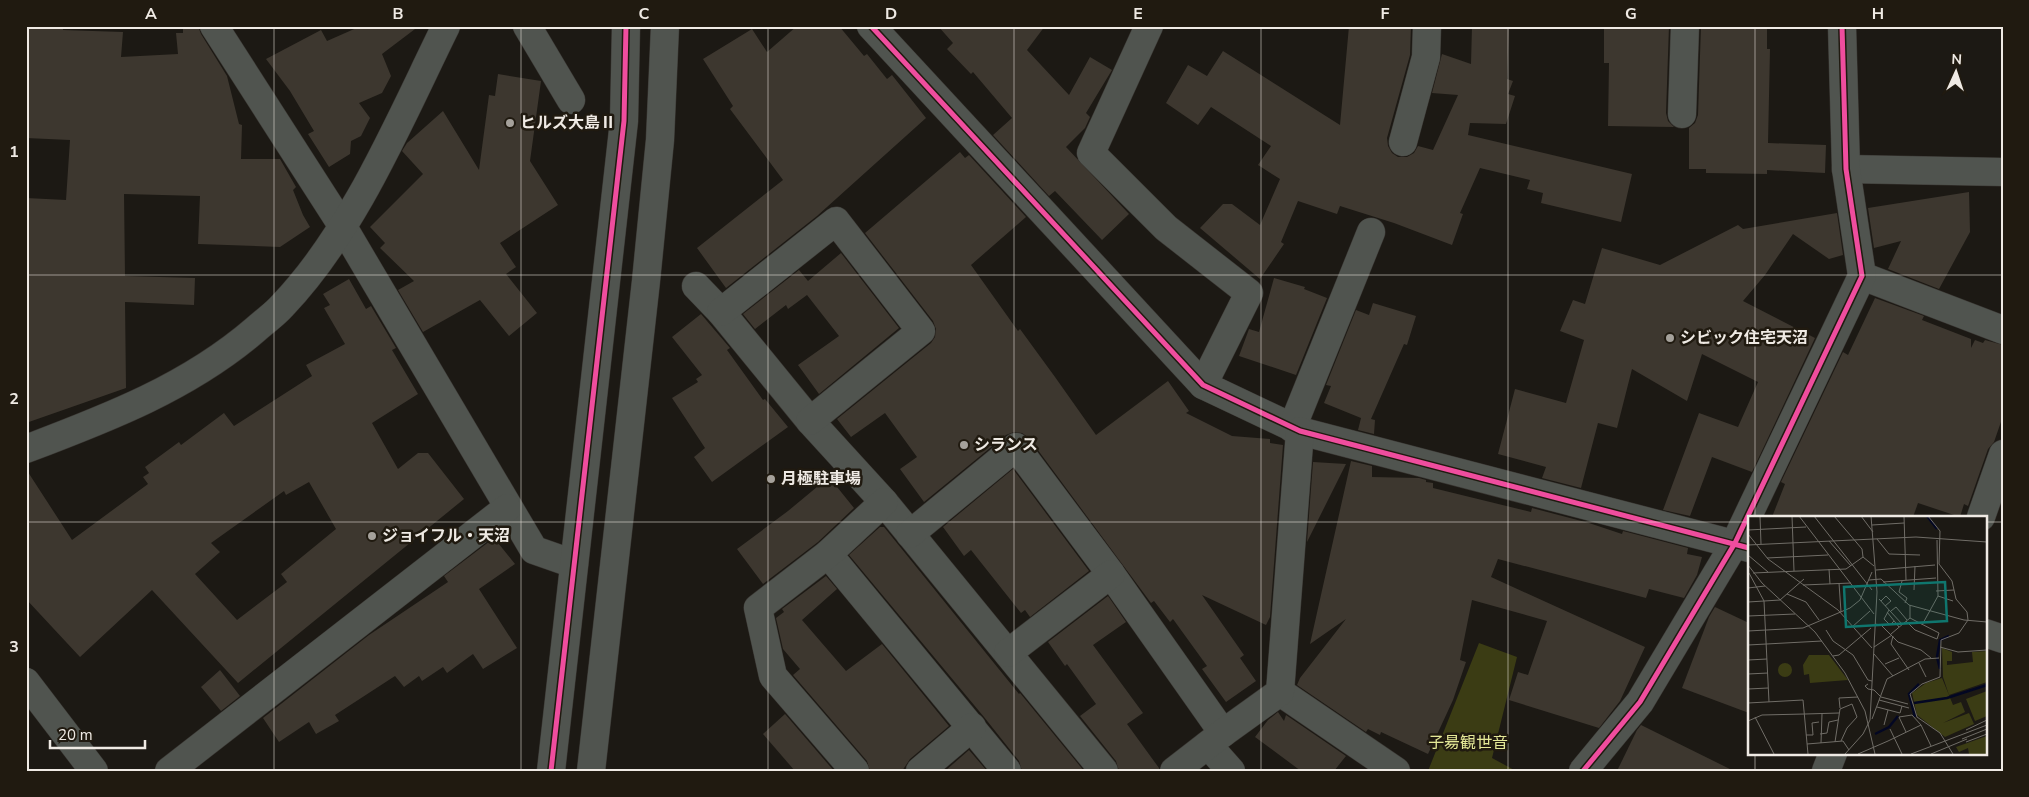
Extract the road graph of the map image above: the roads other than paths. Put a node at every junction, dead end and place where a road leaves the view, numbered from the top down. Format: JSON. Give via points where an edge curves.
{"nodes":[{"id":1,"x":214,"y":26,"type":"edge"},
{"id":2,"x":446,"y":26,"type":"edge"},
{"id":3,"x":527,"y":26,"type":"edge"},
{"id":4,"x":626,"y":26,"type":"edge"},
{"id":5,"x":665,"y":26,"type":"edge"},
{"id":6,"x":871,"y":26,"type":"edge"},
{"id":7,"x":1149,"y":26,"type":"edge"},
{"id":8,"x":1427,"y":26,"type":"edge"},
{"id":9,"x":1685,"y":26,"type":"edge"},
{"id":10,"x":1842,"y":26,"type":"edge"},
{"id":11,"x":571,"y":100,"type":"dead end"},
{"id":12,"x":1682,"y":114,"type":"dead end"},
{"id":13,"x":1403,"y":142,"type":"dead end"},
{"id":14,"x":1846,"y":169,"type":"junction"},
{"id":15,"x":2003,"y":172,"type":"edge"},
{"id":16,"x":343,"y":227,"type":"junction"},
{"id":17,"x":1371,"y":232,"type":"dead end"},
{"id":18,"x":1862,"y":276,"type":"junction"},
{"id":19,"x":696,"y":286,"type":"dead end"},
{"id":20,"x":721,"y":312,"type":"junction"},
{"id":21,"x":2003,"y":330,"type":"edge"},
{"id":22,"x":1204,"y":385,"type":"junction"},
{"id":23,"x":810,"y":421,"type":"junction"},
{"id":24,"x":1296,"y":430,"type":"junction"},
{"id":25,"x":26,"y":449,"type":"edge"},
{"id":26,"x":2003,"y":454,"type":"edge"},
{"id":27,"x":884,"y":502,"type":"junction"},
{"id":28,"x":507,"y":508,"type":"junction"},
{"id":29,"x":1755,"y":516,"type":"edge"},
{"id":30,"x":1981,"y":516,"type":"edge"},
{"id":31,"x":1748,"y":532,"type":"edge"},
{"id":32,"x":910,"y":534,"type":"junction"},
{"id":33,"x":1742,"y":545,"type":"edge"},
{"id":34,"x":828,"y":554,"type":"junction"},
{"id":35,"x":574,"y":564,"type":"junction"},
{"id":36,"x":1111,"y":574,"type":"junction"},
{"id":37,"x":1986,"y":633,"type":"edge"},
{"id":38,"x":2003,"y":639,"type":"edge"},
{"id":39,"x":1008,"y":653,"type":"junction"},
{"id":40,"x":26,"y":682,"type":"edge"},
{"id":41,"x":1280,"y":692,"type":"junction"},
{"id":42,"x":972,"y":727,"type":"junction"},
{"id":43,"x":1215,"y":739,"type":"junction"},
{"id":44,"x":1833,"y":754,"type":"edge"},
{"id":45,"x":94,"y":771,"type":"edge"},
{"id":46,"x":170,"y":771,"type":"edge"},
{"id":47,"x":551,"y":771,"type":"edge"},
{"id":48,"x":592,"y":771,"type":"edge"},
{"id":49,"x":855,"y":771,"type":"edge"},
{"id":50,"x":920,"y":771,"type":"edge"},
{"id":51,"x":1007,"y":771,"type":"edge"},
{"id":52,"x":1104,"y":771,"type":"edge"},
{"id":53,"x":1174,"y":771,"type":"edge"},
{"id":54,"x":1232,"y":771,"type":"edge"},
{"id":55,"x":1396,"y":771,"type":"edge"},
{"id":56,"x":1583,"y":771,"type":"edge"},
{"id":57,"x":1826,"y":771,"type":"edge"}],
"edges":[{"from":1,"to":16,"type":"street"},
{"from":2,"to":16,"type":"street"},
{"from":3,"to":11,"type":"street"},
{"from":4,"to":35,"type":"street","via":[[624,121]]},
{"from":5,"to":48,"type":"street","via":[[660,140],[649,253]]},
{"from":6,"to":22,"type":"street"},
{"from":7,"to":22,"type":"street","via":[[1091,153],[1166,228],[1249,293]]},
{"from":8,"to":13,"type":"street","via":[[1426,57]]},
{"from":9,"to":12,"type":"street"},
{"from":10,"to":14,"type":"street"},
{"from":14,"to":15,"type":"street"},
{"from":14,"to":18,"type":"street"},
{"from":16,"to":25,"type":"street","via":[[282,307],[239,344],[152,398]]},
{"from":16,"to":28,"type":"street"},
{"from":17,"to":24,"type":"street"},
{"from":18,"to":21,"type":"street"},
{"from":18,"to":29,"type":"street"},
{"from":19,"to":20,"type":"street"},
{"from":20,"to":23,"type":"street"},
{"from":20,"to":23,"type":"street","via":[[836,221],[921,332]]},
{"from":22,"to":24,"type":"street"},
{"from":23,"to":27,"type":"street"},
{"from":24,"to":33,"type":"street"},
{"from":24,"to":41,"type":"street"},
{"from":26,"to":30,"type":"street"},
{"from":27,"to":32,"type":"street"},
{"from":27,"to":34,"type":"street"},
{"from":28,"to":35,"type":"street","via":[[534,550]]},
{"from":28,"to":46,"type":"street"},
{"from":31,"to":33,"type":"street"},
{"from":32,"to":36,"type":"street","via":[[1016,447]]},
{"from":32,"to":39,"type":"street"},
{"from":33,"to":56,"type":"street","via":[[1640,702]]},
{"from":34,"to":42,"type":"street"},
{"from":34,"to":49,"type":"street","via":[[758,608],[773,676]]},
{"from":35,"to":47,"type":"street"},
{"from":36,"to":39,"type":"street"},
{"from":36,"to":43,"type":"street"},
{"from":37,"to":38,"type":"street"},
{"from":39,"to":52,"type":"street"},
{"from":40,"to":45,"type":"street"},
{"from":41,"to":43,"type":"street"},
{"from":41,"to":55,"type":"street"},
{"from":42,"to":50,"type":"street"},
{"from":42,"to":51,"type":"street"},
{"from":43,"to":53,"type":"street"},
{"from":43,"to":54,"type":"street"},
{"from":44,"to":57,"type":"street"}]}
